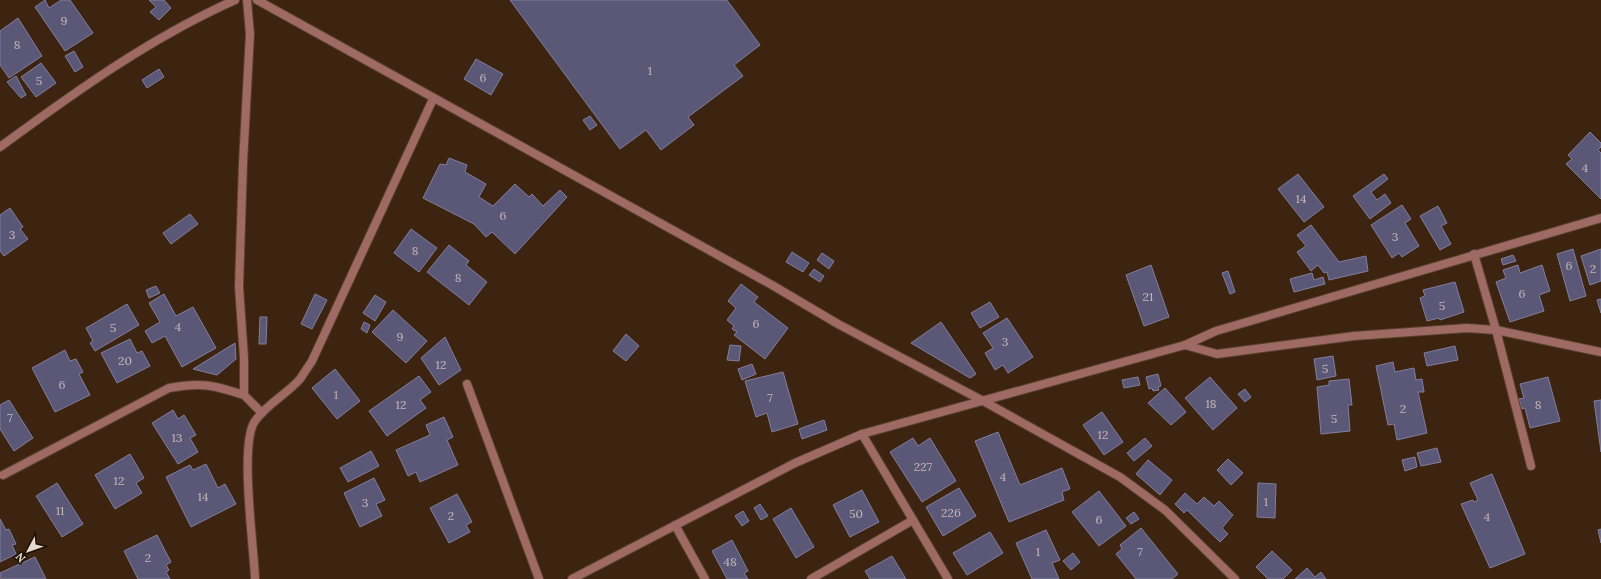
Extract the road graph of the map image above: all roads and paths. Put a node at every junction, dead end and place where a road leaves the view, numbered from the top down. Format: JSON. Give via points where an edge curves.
{"nodes":[{"id":1,"x":235,"y":0,"type":"edge"},
{"id":2,"x":248,"y":0,"type":"edge"},
{"id":3,"x":257,"y":0,"type":"edge"},
{"id":4,"x":433,"y":99,"type":"junction"},
{"id":5,"x":0,"y":147,"type":"edge"},
{"id":6,"x":1601,"y":218,"type":"edge"},
{"id":7,"x":1474,"y":254,"type":"junction"},
{"id":8,"x":1496,"y":330,"type":"junction"},
{"id":9,"x":1185,"y":345,"type":"junction"},
{"id":10,"x":1601,"y":352,"type":"edge"},
{"id":11,"x":467,"y":384,"type":"dead end"},
{"id":12,"x":244,"y":395,"type":"junction"},
{"id":13,"x":985,"y":402,"type":"junction"},
{"id":14,"x":262,"y":413,"type":"junction"},
{"id":15,"x":862,"y":434,"type":"junction"},
{"id":16,"x":1531,"y":466,"type":"dead end"},
{"id":17,"x":3,"y":475,"type":"dead end"},
{"id":18,"x":913,"y":520,"type":"junction"},
{"id":19,"x":675,"y":525,"type":"junction"},
{"id":20,"x":255,"y":579,"type":"edge"},
{"id":21,"x":539,"y":579,"type":"edge"},
{"id":22,"x":572,"y":579,"type":"edge"},
{"id":23,"x":705,"y":579,"type":"edge"},
{"id":24,"x":811,"y":579,"type":"edge"},
{"id":25,"x":948,"y":579,"type":"edge"},
{"id":26,"x":1235,"y":579,"type":"edge"}],
"edges":[{"from":1,"to":5,"type":"street","via":[[200,16],[88,83]]},
{"from":2,"to":12,"type":"street","via":[[250,34],[239,287]]},
{"from":3,"to":4,"type":"street"},
{"from":4,"to":13,"type":"street","via":[[838,324]]},
{"from":4,"to":14,"type":"street","via":[[312,361],[299,379]]},
{"from":6,"to":7,"type":"street"},
{"from":7,"to":8,"type":"street"},
{"from":7,"to":9,"type":"street","via":[[1216,331]]},
{"from":8,"to":9,"type":"street","via":[[1467,328],[1354,336],[1217,354]]},
{"from":8,"to":10,"type":"street"},
{"from":8,"to":16,"type":"street"},
{"from":9,"to":13,"type":"street"},
{"from":11,"to":21,"type":"street"},
{"from":12,"to":14,"type":"street"},
{"from":12,"to":17,"type":"street","via":[[210,384],[189,384],[169,388]]},
{"from":13,"to":15,"type":"street"},
{"from":13,"to":26,"type":"street","via":[[1120,477],[1146,495],[1185,528]]},
{"from":14,"to":20,"type":"street","via":[[250,431],[247,464]]},
{"from":15,"to":18,"type":"street"},
{"from":15,"to":19,"type":"street","via":[[796,463]]},
{"from":18,"to":24,"type":"street"},
{"from":18,"to":25,"type":"street"},
{"from":19,"to":22,"type":"street"},
{"from":19,"to":23,"type":"street"}]}
